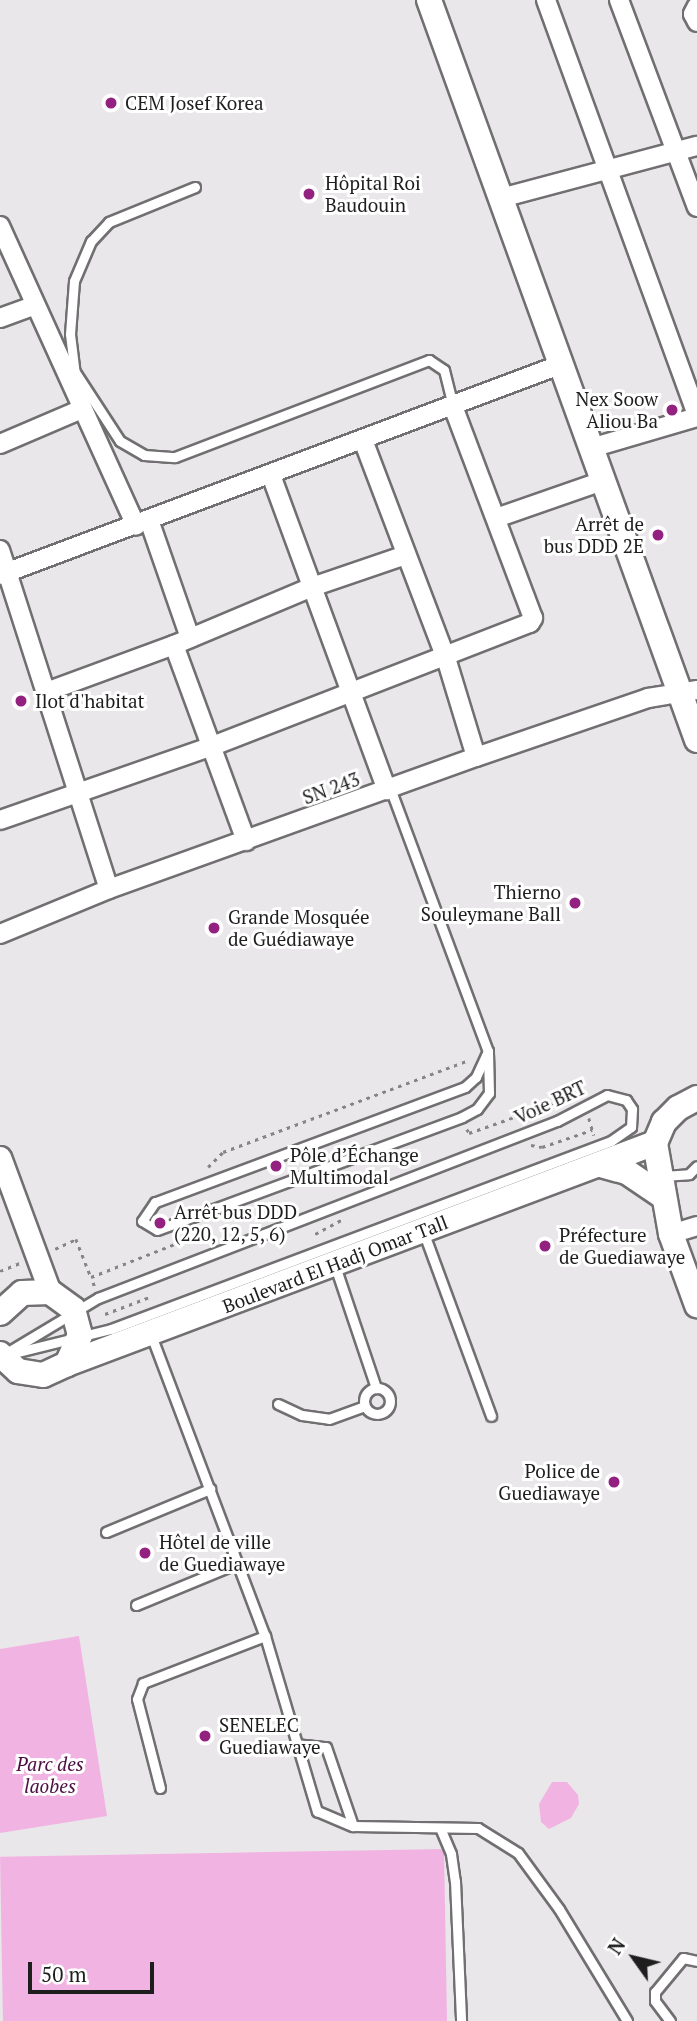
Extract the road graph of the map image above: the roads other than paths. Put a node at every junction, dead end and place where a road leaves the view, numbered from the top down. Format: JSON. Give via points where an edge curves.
{"nodes":[{"id":1,"x":429,"y":0,"type":"edge"},
{"id":2,"x":547,"y":0,"type":"edge"},
{"id":3,"x":619,"y":0,"type":"edge"},
{"id":4,"x":697,"y":6,"type":"edge"},
{"id":5,"x":697,"y":22,"type":"edge"},
{"id":6,"x":697,"y":146,"type":"edge"},
{"id":7,"x":675,"y":149,"type":"junction"},
{"id":8,"x":607,"y":167,"type":"junction"},
{"id":9,"x":195,"y":187,"type":"dead end"},
{"id":10,"x":501,"y":198,"type":"junction"},
{"id":11,"x":697,"y":207,"type":"edge"},
{"id":12,"x":0,"y":226,"type":"edge"},
{"id":13,"x":35,"y":305,"type":"junction"},
{"id":14,"x":0,"y":318,"type":"edge"},
{"id":15,"x":562,"y":364,"type":"junction"},
{"id":16,"x":453,"y":406,"type":"junction"},
{"id":17,"x":82,"y":409,"type":"junction"},
{"id":18,"x":697,"y":416,"type":"edge"},
{"id":19,"x":363,"y":440,"type":"junction"},
{"id":20,"x":0,"y":444,"type":"edge"},
{"id":21,"x":591,"y":448,"type":"junction"},
{"id":22,"x":271,"y":475,"type":"junction"},
{"id":23,"x":603,"y":481,"type":"junction"},
{"id":24,"x":496,"y":518,"type":"junction"},
{"id":25,"x":142,"y":523,"type":"junction"},
{"id":26,"x":0,"y":550,"type":"edge"},
{"id":27,"x":406,"y":555,"type":"junction"},
{"id":28,"x":4,"y":574,"type":"edge"},
{"id":29,"x":313,"y":587,"type":"junction"},
{"id":30,"x":182,"y":642,"type":"junction"},
{"id":31,"x":446,"y":658,"type":"junction"},
{"id":32,"x":689,"y":691,"type":"edge"},
{"id":33,"x":46,"y":692,"type":"junction"},
{"id":34,"x":352,"y":694,"type":"junction"},
{"id":35,"x":697,"y":740,"type":"edge"},
{"id":36,"x":210,"y":747,"type":"junction"},
{"id":37,"x":476,"y":757,"type":"junction"},
{"id":38,"x":388,"y":789,"type":"junction"},
{"id":39,"x":81,"y":792,"type":"junction"},
{"id":40,"x":0,"y":820,"type":"edge"},
{"id":41,"x":246,"y":841,"type":"junction"},
{"id":42,"x":109,"y":889,"type":"junction"},
{"id":43,"x":0,"y":934,"type":"edge"},
{"id":44,"x":488,"y":1051,"type":"junction"},
{"id":45,"x":696,"y":1102,"type":"edge"},
{"id":46,"x":655,"y":1143,"type":"junction"},
{"id":47,"x":600,"y":1155,"type":"junction"},
{"id":48,"x":0,"y":1157,"type":"edge"},
{"id":49,"x":697,"y":1166,"type":"edge"},
{"id":50,"x":659,"y":1186,"type":"junction"},
{"id":51,"x":697,"y":1226,"type":"edge"},
{"id":52,"x":423,"y":1230,"type":"junction"},
{"id":53,"x":671,"y":1234,"type":"junction"},
{"id":54,"x":335,"y":1266,"type":"junction"},
{"id":55,"x":50,"y":1292,"type":"junction"},
{"id":56,"x":697,"y":1305,"type":"edge"},
{"id":57,"x":73,"y":1309,"type":"junction"},
{"id":58,"x":0,"y":1312,"type":"edge"},
{"id":59,"x":150,"y":1333,"type":"junction"},
{"id":60,"x":80,"y":1335,"type":"junction"},
{"id":61,"x":0,"y":1355,"type":"edge"},
{"id":62,"x":67,"y":1364,"type":"junction"},
{"id":63,"x":29,"y":1375,"type":"junction"},
{"id":64,"x":0,"y":1383,"type":"edge"},
{"id":65,"x":376,"y":1388,"type":"junction"},
{"id":66,"x":278,"y":1404,"type":"dead end"},
{"id":67,"x":365,"y":1406,"type":"junction"},
{"id":68,"x":491,"y":1416,"type":"dead end"},
{"id":69,"x":210,"y":1489,"type":"junction"},
{"id":70,"x":106,"y":1532,"type":"dead end"},
{"id":71,"x":238,"y":1563,"type":"junction"},
{"id":72,"x":136,"y":1605,"type":"dead end"},
{"id":73,"x":265,"y":1636,"type":"junction"},
{"id":74,"x":295,"y":1744,"type":"junction"},
{"id":75,"x":160,"y":1788,"type":"dead end"},
{"id":76,"x":353,"y":1825,"type":"junction"},
{"id":77,"x":440,"y":1830,"type":"junction"},
{"id":78,"x":697,"y":1961,"type":"edge"},
{"id":79,"x":461,"y":2021,"type":"edge"},
{"id":80,"x":627,"y":2021,"type":"edge"},
{"id":81,"x":670,"y":2021,"type":"edge"}],
"edges":[{"from":1,"to":10,"type":"main road"},
{"from":2,"to":8,"type":"street"},
{"from":3,"to":7,"type":"street"},
{"from":4,"to":5,"type":"street","via":[[692,14]]},
{"from":6,"to":7,"type":"street"},
{"from":7,"to":8,"type":"street"},
{"from":7,"to":11,"type":"street"},
{"from":8,"to":10,"type":"street"},
{"from":8,"to":18,"type":"street"},
{"from":9,"to":16,"type":"lane","via":[[108,222],[91,241],[75,281],[70,334],[75,372],[120,440],[144,455],[175,457],[429,360],[444,370]]},
{"from":10,"to":15,"type":"main road"},
{"from":12,"to":13,"type":"street"},
{"from":13,"to":14,"type":"street"},
{"from":13,"to":17,"type":"street"},
{"from":15,"to":16,"type":"street"},
{"from":15,"to":21,"type":"main road"},
{"from":16,"to":19,"type":"street"},
{"from":16,"to":24,"type":"street"},
{"from":17,"to":20,"type":"street"},
{"from":17,"to":25,"type":"street"},
{"from":18,"to":21,"type":"street"},
{"from":19,"to":22,"type":"street"},
{"from":19,"to":27,"type":"street"},
{"from":21,"to":23,"type":"main road"},
{"from":22,"to":25,"type":"street"},
{"from":22,"to":29,"type":"street"},
{"from":23,"to":24,"type":"street"},
{"from":23,"to":32,"type":"main road"},
{"from":24,"to":31,"type":"street","via":[[532,621]]},
{"from":25,"to":28,"type":"street"},
{"from":25,"to":30,"type":"street"},
{"from":26,"to":28,"type":"street"},
{"from":27,"to":29,"type":"street"},
{"from":27,"to":31,"type":"street"},
{"from":28,"to":33,"type":"street"},
{"from":29,"to":30,"type":"street"},
{"from":29,"to":34,"type":"street"},
{"from":30,"to":33,"type":"street"},
{"from":30,"to":36,"type":"street"},
{"from":31,"to":34,"type":"street"},
{"from":31,"to":37,"type":"street"},
{"from":32,"to":35,"type":"main road"},
{"from":32,"to":37,"type":"street","name":"SN 243","via":[[648,698]]},
{"from":33,"to":39,"type":"street"},
{"from":34,"to":36,"type":"street"},
{"from":34,"to":38,"type":"street"},
{"from":36,"to":39,"type":"street"},
{"from":36,"to":41,"type":"street"},
{"from":37,"to":38,"type":"street","name":"SN 243"},
{"from":38,"to":41,"type":"street","name":"SN 243"},
{"from":38,"to":44,"type":"lane"},
{"from":39,"to":40,"type":"street"},
{"from":39,"to":42,"type":"street"},
{"from":41,"to":42,"type":"street","name":"SN 243"},
{"from":42,"to":43,"type":"street","name":"SN 243"},
{"from":44,"to":44,"type":"lane","via":[[489,1093],[477,1109],[462,1117],[157,1230],[142,1221],[155,1202],[453,1091],[477,1077]]},
{"from":45,"to":46,"type":"main road","via":[[664,1122]]},
{"from":46,"to":47,"type":"main road","name":"Boulevard El Hadj Omar Tall"},
{"from":46,"to":50,"type":"main road"},
{"from":47,"to":50,"type":"main road"},
{"from":47,"to":52,"type":"main road","name":"Boulevard El Hadj Omar Tall"},
{"from":47,"to":57,"type":"lane","name":"Voie BRT","via":[[631,1127],[632,1110],[617,1096],[607,1096]]},
{"from":47,"to":60,"type":"lane","name":"Voie BRT","via":[[111,1329]]},
{"from":48,"to":55,"type":"street"},
{"from":49,"to":50,"type":"lane"},
{"from":50,"to":53,"type":"main road"},
{"from":51,"to":53,"type":"street"},
{"from":52,"to":54,"type":"main road","name":"Boulevard El Hadj Omar Tall"},
{"from":52,"to":68,"type":"lane"},
{"from":53,"to":56,"type":"main road"},
{"from":54,"to":59,"type":"main road","name":"Boulevard El Hadj Omar Tall"},
{"from":54,"to":65,"type":"lane"},
{"from":55,"to":57,"type":"main road"},
{"from":55,"to":58,"type":"main road","via":[[22,1293]]},
{"from":57,"to":60,"type":"main road"},
{"from":57,"to":61,"type":"lane","name":"Voie BRT"},
{"from":59,"to":62,"type":"main road","name":"Boulevard El Hadj Omar Tall"},
{"from":59,"to":69,"type":"lane"},
{"from":60,"to":61,"type":"lane","name":"Voie BRT"},
{"from":60,"to":62,"type":"main road"},
{"from":61,"to":63,"type":"main road"},
{"from":62,"to":63,"type":"main road","name":"Boulevard El Hadj Omar Tall","via":[[43,1375]]},
{"from":63,"to":64,"type":"main road","name":"Boulevard El Hadj Omar Tall"},
{"from":65,"to":67,"type":"lane","via":[[366,1394]]},
{"from":65,"to":67,"type":"lane","via":[[387,1391],[389,1408],[373,1414]]},
{"from":66,"to":67,"type":"lane","via":[[302,1415],[329,1419]]},
{"from":69,"to":70,"type":"lane"},
{"from":69,"to":71,"type":"lane"},
{"from":71,"to":72,"type":"lane"},
{"from":71,"to":73,"type":"lane"},
{"from":73,"to":74,"type":"lane"},
{"from":73,"to":75,"type":"lane","via":[[143,1683],[137,1699]]},
{"from":74,"to":76,"type":"lane","via":[[317,1811]]},
{"from":74,"to":76,"type":"lane","via":[[326,1747]]},
{"from":76,"to":77,"type":"lane"},
{"from":77,"to":79,"type":"lane","via":[[451,1854],[455,1881]]},
{"from":77,"to":80,"type":"lane","via":[[478,1828],[518,1853],[559,1909]]},
{"from":78,"to":81,"type":"lane","via":[[683,1958],[655,1992],[655,2001]]}]}
